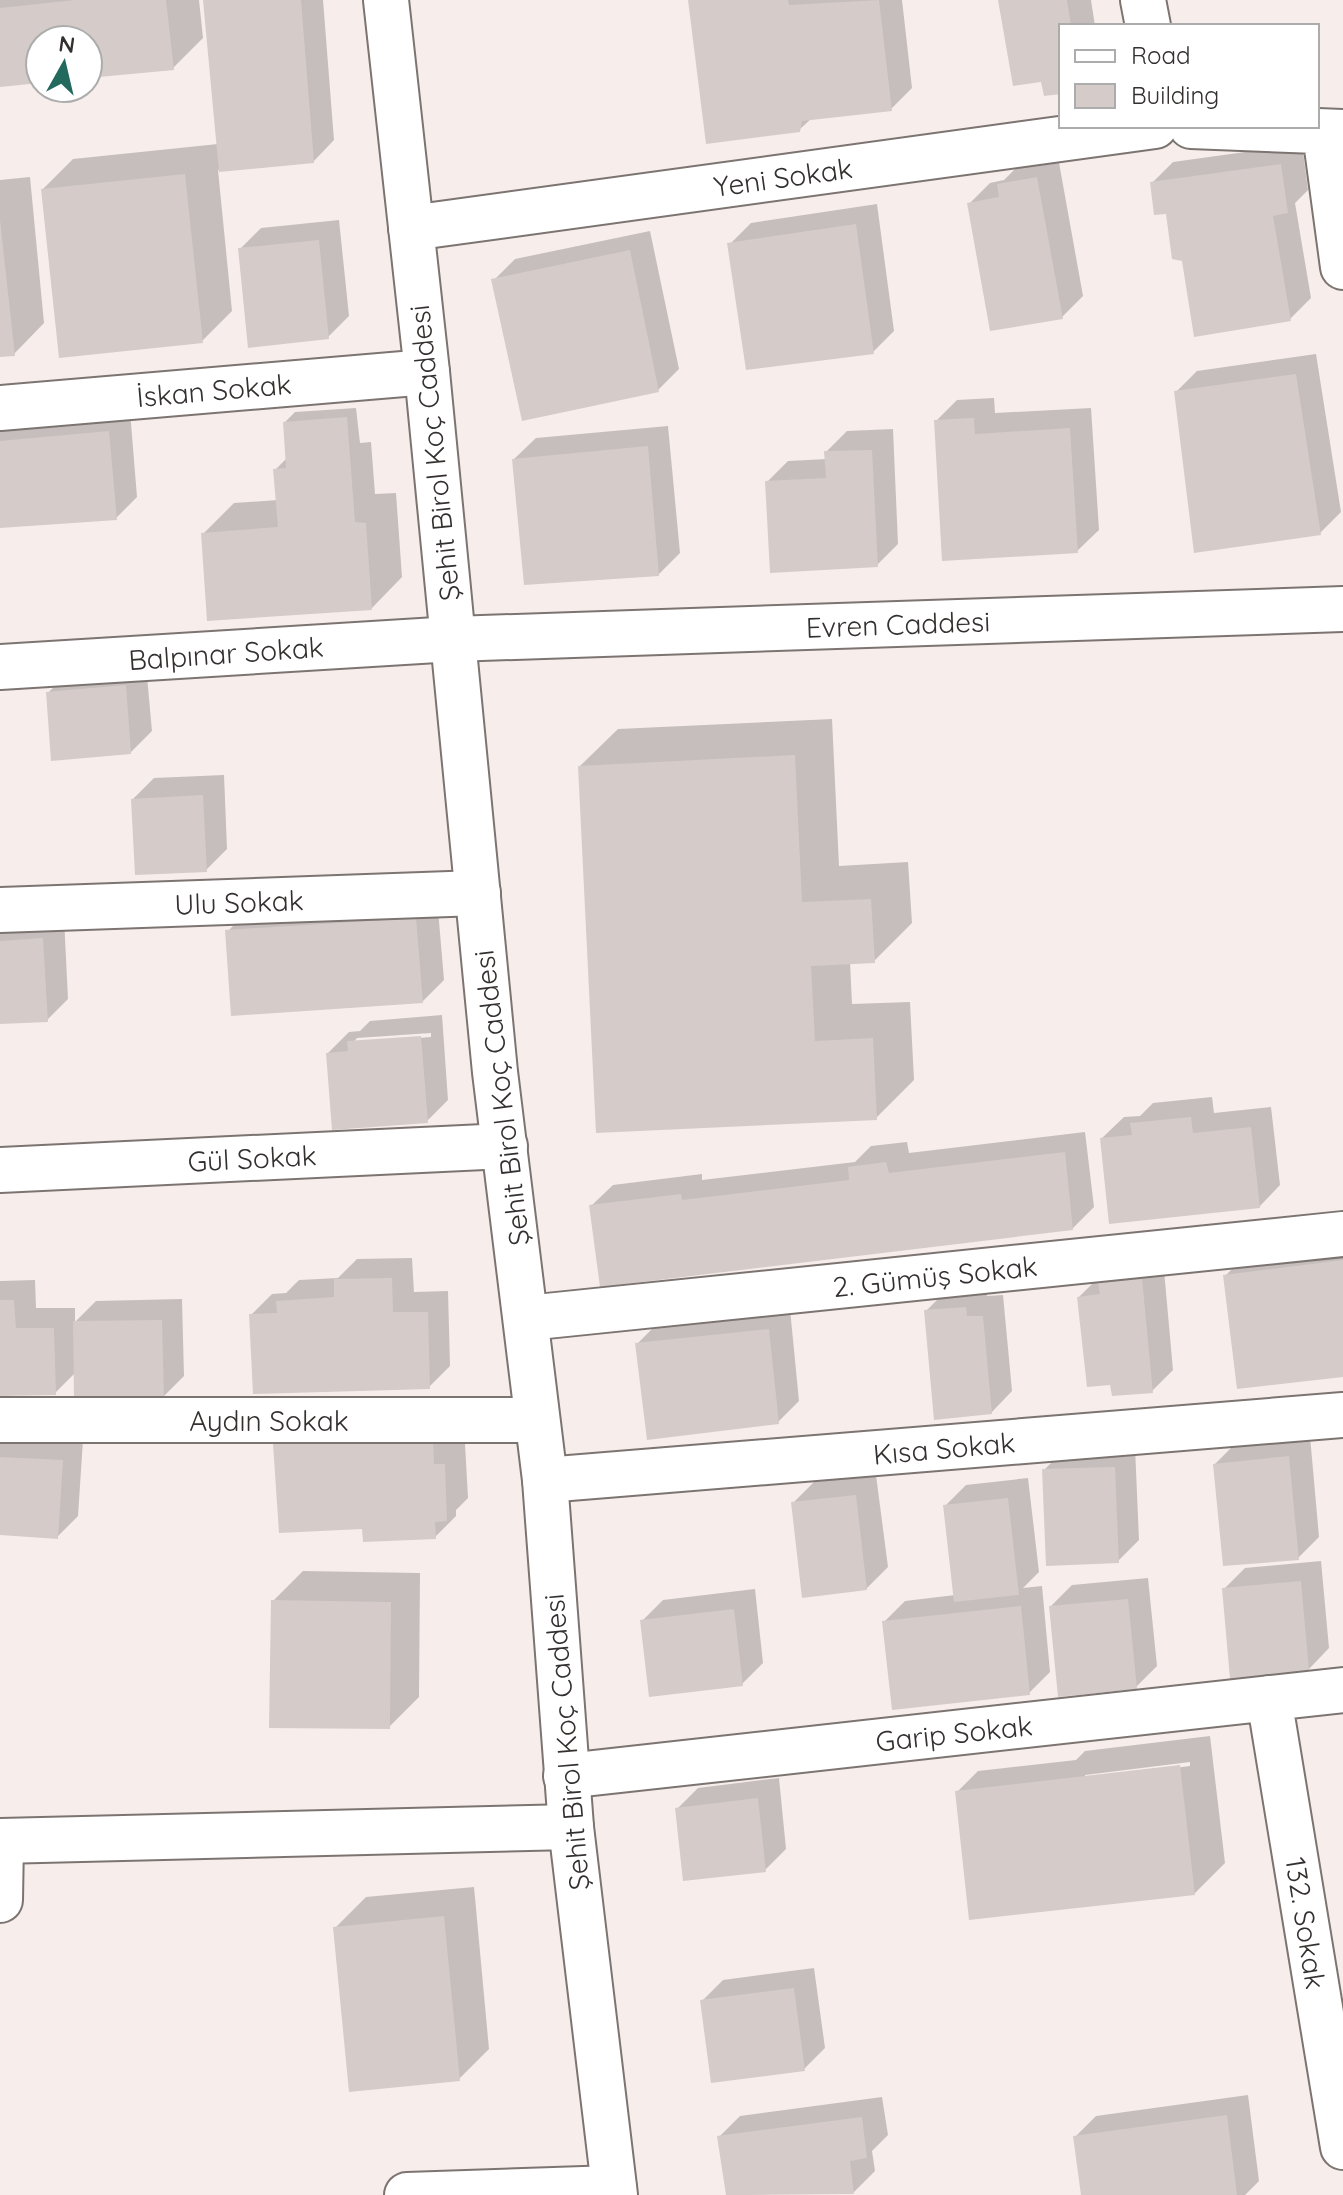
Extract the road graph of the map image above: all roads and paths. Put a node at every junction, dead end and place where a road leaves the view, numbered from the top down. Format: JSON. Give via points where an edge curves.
{"nodes":[{"id":1,"x":386,"y":0,"type":"edge"},
{"id":2,"x":1143,"y":0,"type":"edge"},
{"id":3,"x":1148,"y":24,"type":"edge"},
{"id":4,"x":1140,"y":128,"type":"edge"},
{"id":5,"x":1232,"y":128,"type":"edge"},
{"id":6,"x":1334,"y":133,"type":"edge"},
{"id":7,"x":411,"y":228,"type":"junction"},
{"id":8,"x":1343,"y":267,"type":"edge"},
{"id":9,"x":427,"y":372,"type":"junction"},
{"id":10,"x":0,"y":408,"type":"edge"},
{"id":11,"x":1343,"y":609,"type":"edge"},
{"id":12,"x":453,"y":639,"type":"junction"},
{"id":13,"x":0,"y":667,"type":"edge"},
{"id":14,"x":478,"y":893,"type":"junction"},
{"id":15,"x":0,"y":910,"type":"edge"},
{"id":16,"x":505,"y":1146,"type":"junction"},
{"id":17,"x":0,"y":1170,"type":"edge"},
{"id":18,"x":1343,"y":1234,"type":"edge"},
{"id":19,"x":527,"y":1318,"type":"junction"},
{"id":20,"x":1343,"y":1415,"type":"edge"},
{"id":21,"x":0,"y":1420,"type":"edge"},
{"id":22,"x":537,"y":1420,"type":"junction"},
{"id":23,"x":545,"y":1480,"type":"junction"},
{"id":24,"x":1343,"y":1690,"type":"edge"},
{"id":25,"x":1269,"y":1698,"type":"junction"},
{"id":26,"x":566,"y":1776,"type":"junction"},
{"id":27,"x":571,"y":1827,"type":"junction"},
{"id":28,"x":0,"y":1841,"type":"edge"},
{"id":29,"x":0,"y":1900,"type":"edge"},
{"id":30,"x":1343,"y":2147,"type":"edge"},
{"id":31,"x":614,"y":2192,"type":"edge"},
{"id":32,"x":407,"y":2195,"type":"edge"}],
"edges":[{"from":1,"to":7,"type":"street","name":"Şehit Birol Koç Caddesi"},
{"from":2,"to":3,"type":"street"},
{"from":4,"to":7,"type":"street","name":"Yeni Sokak"},
{"from":5,"to":6,"type":"street"},
{"from":6,"to":8,"type":"street"},
{"from":7,"to":9,"type":"street","name":"Şehit Birol Koç Caddesi"},
{"from":9,"to":10,"type":"street","name":"İskan Sokak"},
{"from":9,"to":12,"type":"street","name":"Şehit Birol Koç Caddesi"},
{"from":11,"to":12,"type":"street","name":"Evren Caddesi"},
{"from":12,"to":13,"type":"street","name":"Balpınar Sokak"},
{"from":12,"to":14,"type":"street","name":"Şehit Birol Koç Caddesi"},
{"from":14,"to":15,"type":"street","name":"Ulu Sokak"},
{"from":14,"to":16,"type":"street","name":"Şehit Birol Koç Caddesi"},
{"from":16,"to":17,"type":"street","name":"Gül Sokak"},
{"from":16,"to":19,"type":"street","name":"Şehit Birol Koç Caddesi"},
{"from":18,"to":19,"type":"street","name":"2. Gümüş Sokak"},
{"from":19,"to":22,"type":"street","name":"Şehit Birol Koç Caddesi"},
{"from":20,"to":23,"type":"street","name":"Kısa Sokak"},
{"from":21,"to":22,"type":"street","name":"Aydın Sokak"},
{"from":22,"to":23,"type":"street","name":"Şehit Birol Koç Caddesi"},
{"from":23,"to":26,"type":"street","name":"Şehit Birol Koç Caddesi"},
{"from":24,"to":25,"type":"street","name":"Garip Sokak"},
{"from":25,"to":26,"type":"street","name":"Garip Sokak"},
{"from":25,"to":30,"type":"street","name":"132. Sokak"},
{"from":26,"to":27,"type":"street","name":"Şehit Birol Koç Caddesi"},
{"from":27,"to":28,"type":"street"},
{"from":27,"to":31,"type":"street","name":"Şehit Birol Koç Caddesi"},
{"from":28,"to":29,"type":"street"},
{"from":31,"to":32,"type":"street"}]}
